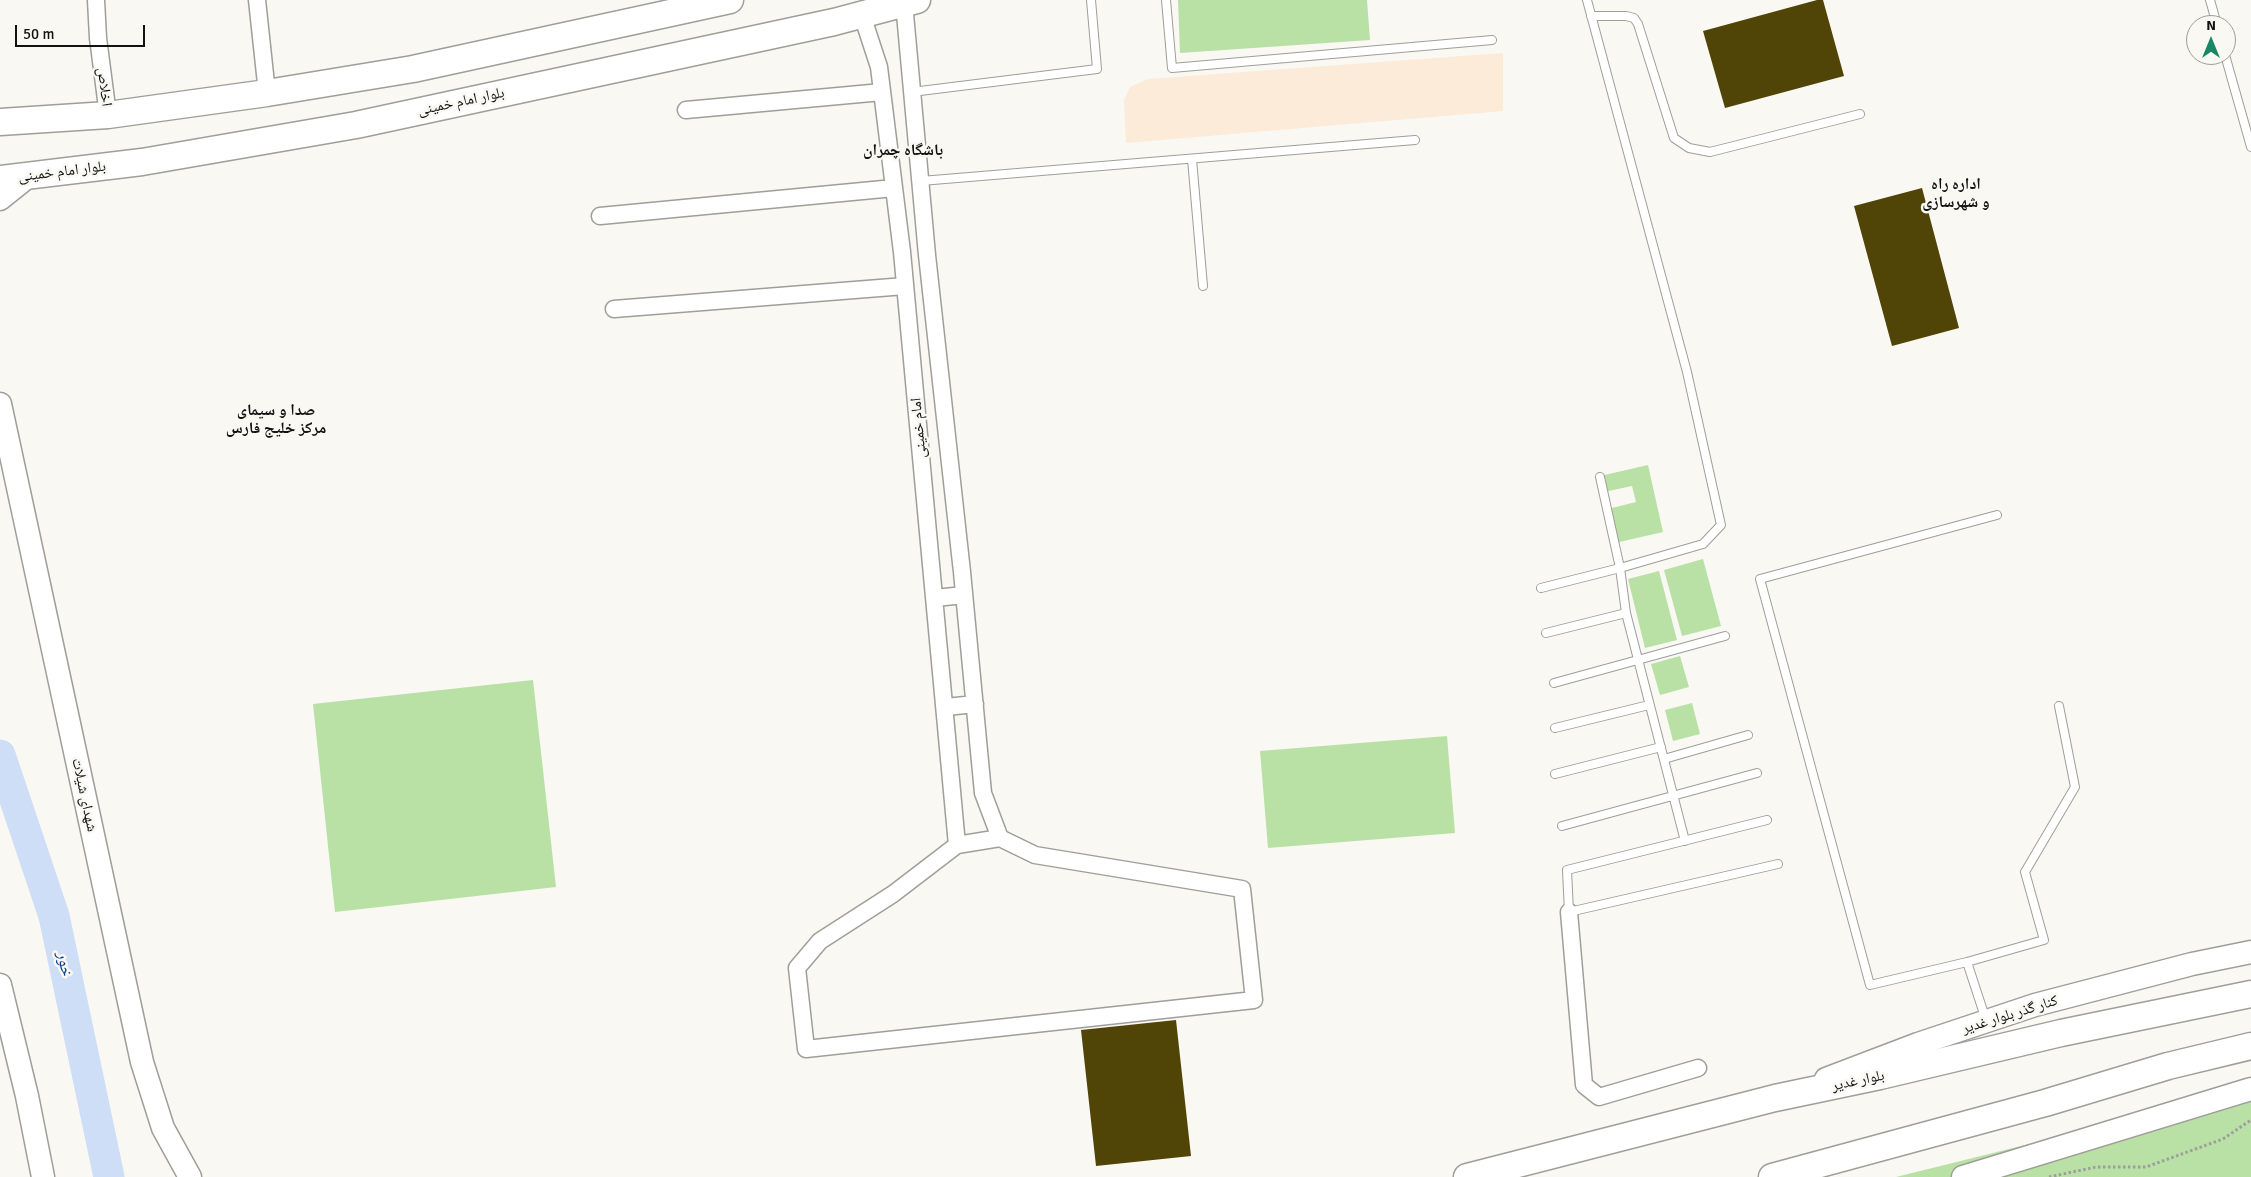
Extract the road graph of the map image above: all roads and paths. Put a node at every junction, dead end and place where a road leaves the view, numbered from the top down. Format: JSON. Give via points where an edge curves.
{"nodes":[{"id":1,"x":96,"y":0,"type":"edge"},
{"id":2,"x":257,"y":0,"type":"edge"},
{"id":3,"x":730,"y":0,"type":"edge"},
{"id":4,"x":1091,"y":0,"type":"edge"},
{"id":5,"x":1166,"y":0,"type":"edge"},
{"id":6,"x":1587,"y":0,"type":"edge"},
{"id":7,"x":2210,"y":0,"type":"edge"},
{"id":8,"x":911,"y":2,"type":"edge"},
{"id":9,"x":862,"y":15,"type":"junction"},
{"id":10,"x":2214,"y":15,"type":"edge"},
{"id":11,"x":1591,"y":16,"type":"junction"},
{"id":12,"x":1492,"y":40,"type":"dead end"},
{"id":13,"x":2228,"y":65,"type":"edge"},
{"id":14,"x":882,"y":92,"type":"junction"},
{"id":15,"x":912,"y":92,"type":"junction"},
{"id":16,"x":267,"y":93,"type":"junction"},
{"id":17,"x":686,"y":110,"type":"dead end"},
{"id":18,"x":108,"y":114,"type":"junction"},
{"id":19,"x":1860,"y":114,"type":"dead end"},
{"id":20,"x":914,"y":115,"type":"junction"},
{"id":21,"x":885,"y":119,"type":"junction"},
{"id":22,"x":0,"y":122,"type":"edge"},
{"id":23,"x":1415,"y":140,"type":"dead end"},
{"id":24,"x":2251,"y":147,"type":"edge"},
{"id":25,"x":1192,"y":159,"type":"junction"},
{"id":26,"x":142,"y":162,"type":"junction"},
{"id":27,"x":0,"y":166,"type":"edge"},
{"id":28,"x":30,"y":175,"type":"junction"},
{"id":29,"x":0,"y":179,"type":"edge"},
{"id":30,"x":921,"y":182,"type":"junction"},
{"id":31,"x":894,"y":188,"type":"junction"},
{"id":32,"x":0,"y":199,"type":"edge"},
{"id":33,"x":600,"y":216,"type":"dead end"},
{"id":34,"x":927,"y":255,"type":"junction"},
{"id":35,"x":903,"y":258,"type":"junction"},
{"id":36,"x":906,"y":286,"type":"junction"},
{"id":37,"x":1203,"y":286,"type":"dead end"},
{"id":38,"x":614,"y":309,"type":"dead end"},
{"id":39,"x":938,"y":365,"type":"junction"},
{"id":40,"x":913,"y":368,"type":"junction"},
{"id":41,"x":0,"y":404,"type":"edge"},
{"id":42,"x":1600,"y":477,"type":"dead end"},
{"id":43,"x":951,"y":482,"type":"junction"},
{"id":44,"x":924,"y":486,"type":"junction"},
{"id":45,"x":1997,"y":515,"type":"dead end"},
{"id":46,"x":1620,"y":568,"type":"junction"},
{"id":47,"x":1541,"y":588,"type":"dead end"},
{"id":48,"x":964,"y":595,"type":"junction"},
{"id":49,"x":935,"y":598,"type":"junction"},
{"id":50,"x":1626,"y":613,"type":"junction"},
{"id":51,"x":1546,"y":633,"type":"dead end"},
{"id":52,"x":1724,"y":636,"type":"dead end"},
{"id":53,"x":1637,"y":660,"type":"junction"},
{"id":54,"x":1554,"y":683,"type":"dead end"},
{"id":55,"x":975,"y":704,"type":"junction"},
{"id":56,"x":1649,"y":705,"type":"junction"},
{"id":57,"x":2060,"y":706,"type":"dead end"},
{"id":58,"x":946,"y":707,"type":"junction"},
{"id":59,"x":1555,"y":728,"type":"dead end"},
{"id":60,"x":1748,"y":735,"type":"dead end"},
{"id":61,"x":1661,"y":747,"type":"junction"},
{"id":62,"x":1664,"y":759,"type":"junction"},
{"id":63,"x":1757,"y":773,"type":"dead end"},
{"id":64,"x":1555,"y":774,"type":"dead end"},
{"id":65,"x":1673,"y":796,"type":"junction"},
{"id":66,"x":1767,"y":820,"type":"dead end"},
{"id":67,"x":1562,"y":826,"type":"dead end"},
{"id":68,"x":1000,"y":838,"type":"junction"},
{"id":69,"x":1685,"y":841,"type":"junction"},
{"id":70,"x":957,"y":845,"type":"junction"},
{"id":71,"x":1778,"y":864,"type":"dead end"},
{"id":72,"x":1569,"y":912,"type":"junction"},
{"id":73,"x":2251,"y":952,"type":"edge"},
{"id":74,"x":1967,"y":962,"type":"junction"},
{"id":75,"x":0,"y":985,"type":"edge"},
{"id":76,"x":2251,"y":994,"type":"edge"},
{"id":77,"x":1986,"y":1022,"type":"junction"},
{"id":78,"x":2251,"y":1046,"type":"edge"},
{"id":79,"x":1698,"y":1068,"type":"dead end"},
{"id":80,"x":2251,"y":1089,"type":"edge"},
{"id":81,"x":1775,"y":1098,"type":"junction"},
{"id":82,"x":2251,"y":1120,"type":"edge"},
{"id":83,"x":1558,"y":1155,"type":"junction"},
{"id":84,"x":43,"y":1177,"type":"edge"},
{"id":85,"x":190,"y":1177,"type":"edge"},
{"id":86,"x":1466,"y":1177,"type":"edge"},
{"id":87,"x":1497,"y":1177,"type":"edge"},
{"id":88,"x":1772,"y":1177,"type":"edge"},
{"id":89,"x":1963,"y":1177,"type":"edge"},
{"id":90,"x":2049,"y":1177,"type":"edge"}],
"edges":[{"from":1,"to":18,"type":"street","name":"اخلاص"},
{"from":2,"to":16,"type":"street"},
{"from":3,"to":16,"type":"main road","via":[[413,69]]},
{"from":4,"to":15,"type":"lane","via":[[1097,69]]},
{"from":5,"to":12,"type":"lane","via":[[1172,68]]},
{"from":6,"to":11,"type":"lane"},
{"from":7,"to":10,"type":"lane"},
{"from":8,"to":9,"type":"main road","name":"بلوار امام خمینی"},
{"from":8,"to":15,"type":"street"},
{"from":9,"to":14,"type":"street","name":"امام خمینی","via":[[879,67]]},
{"from":9,"to":26,"type":"main road","name":"بلوار امام خمینی","via":[[356,125]]},
{"from":11,"to":19,"type":"lane","via":[[1634,18],[1674,138],[1689,148],[1710,152]]},
{"from":11,"to":46,"type":"lane","via":[[1687,372],[1722,525],[1703,544]]},
{"from":13,"to":24,"type":"lane"},
{"from":14,"to":17,"type":"street"},
{"from":14,"to":21,"type":"street","name":"امام خمینی"},
{"from":15,"to":20,"type":"street"},
{"from":16,"to":18,"type":"main road"},
{"from":18,"to":22,"type":"main road"},
{"from":20,"to":21,"type":"street"},
{"from":20,"to":30,"type":"street"},
{"from":21,"to":31,"type":"street","name":"امام خمینی"},
{"from":23,"to":25,"type":"lane"},
{"from":25,"to":30,"type":"lane"},
{"from":25,"to":37,"type":"lane"},
{"from":26,"to":27,"type":"main road","via":[[98,157]]},
{"from":26,"to":28,"type":"main road","name":"بلوار امام خمینی"},
{"from":28,"to":29,"type":"main road","name":"بلوار امام خمینی"},
{"from":28,"to":32,"type":"main road"},
{"from":30,"to":34,"type":"street"},
{"from":31,"to":33,"type":"street"},
{"from":31,"to":35,"type":"street","name":"امام خمینی"},
{"from":34,"to":35,"type":"street"},
{"from":34,"to":39,"type":"street"},
{"from":35,"to":36,"type":"street","name":"امام خمینی"},
{"from":36,"to":38,"type":"street"},
{"from":36,"to":40,"type":"street","name":"امام خمینی"},
{"from":39,"to":40,"type":"street"},
{"from":39,"to":43,"type":"street"},
{"from":40,"to":44,"type":"street","name":"امام خمینی"},
{"from":41,"to":85,"type":"main road","name":"شهدای شیلات","via":[[142,1062],[163,1128]]},
{"from":42,"to":46,"type":"lane"},
{"from":43,"to":44,"type":"street"},
{"from":43,"to":48,"type":"street"},
{"from":44,"to":49,"type":"street","name":"امام خمینی"},
{"from":45,"to":74,"type":"lane","via":[[1760,579],[1870,985]]},
{"from":46,"to":47,"type":"lane"},
{"from":46,"to":50,"type":"lane"},
{"from":48,"to":49,"type":"street"},
{"from":48,"to":55,"type":"street"},
{"from":49,"to":58,"type":"street","name":"امام خمینی"},
{"from":50,"to":51,"type":"lane"},
{"from":50,"to":53,"type":"lane"},
{"from":52,"to":53,"type":"lane"},
{"from":53,"to":54,"type":"lane"},
{"from":53,"to":56,"type":"lane"},
{"from":55,"to":58,"type":"street"},
{"from":55,"to":68,"type":"street","via":[[983,794]]},
{"from":56,"to":59,"type":"lane"},
{"from":56,"to":61,"type":"lane"},
{"from":57,"to":74,"type":"lane","via":[[2075,787],[2025,872],[2044,940]]},
{"from":58,"to":70,"type":"street","name":"امام خمینی"},
{"from":60,"to":62,"type":"lane"},
{"from":61,"to":62,"type":"lane"},
{"from":61,"to":64,"type":"lane"},
{"from":62,"to":65,"type":"lane"},
{"from":63,"to":65,"type":"lane"},
{"from":65,"to":67,"type":"lane"},
{"from":65,"to":69,"type":"lane"},
{"from":66,"to":69,"type":"lane"},
{"from":68,"to":70,"type":"street"},
{"from":68,"to":70,"type":"street","via":[[1035,855],[1242,889],[1254,1000],[806,1049],[797,968],[820,941],[893,894]]},
{"from":69,"to":72,"type":"lane","via":[[1567,870]]},
{"from":71,"to":72,"type":"lane"},
{"from":72,"to":79,"type":"street","via":[[1584,1085],[1599,1097]]},
{"from":73,"to":77,"type":"main road","name":"کنار گذر بلوار غدیر","via":[[2192,964]]},
{"from":74,"to":77,"type":"lane"},
{"from":75,"to":84,"type":"main road"},
{"from":76,"to":81,"type":"main road","name":"بلوار غدیر"},
{"from":77,"to":81,"type":"main road","name":"کنار گذر بلوار غدیر"},
{"from":78,"to":88,"type":"main road","via":[[2168,1066]]},
{"from":80,"to":89,"type":"main road"},
{"from":81,"to":83,"type":"main road","name":"بلوار غدیر"},
{"from":82,"to":90,"type":"path","via":[[2223,1139],[2146,1167],[2096,1167]]},
{"from":83,"to":86,"type":"main road","name":"بلوار غدیر"},
{"from":83,"to":87,"type":"main road"}]}
